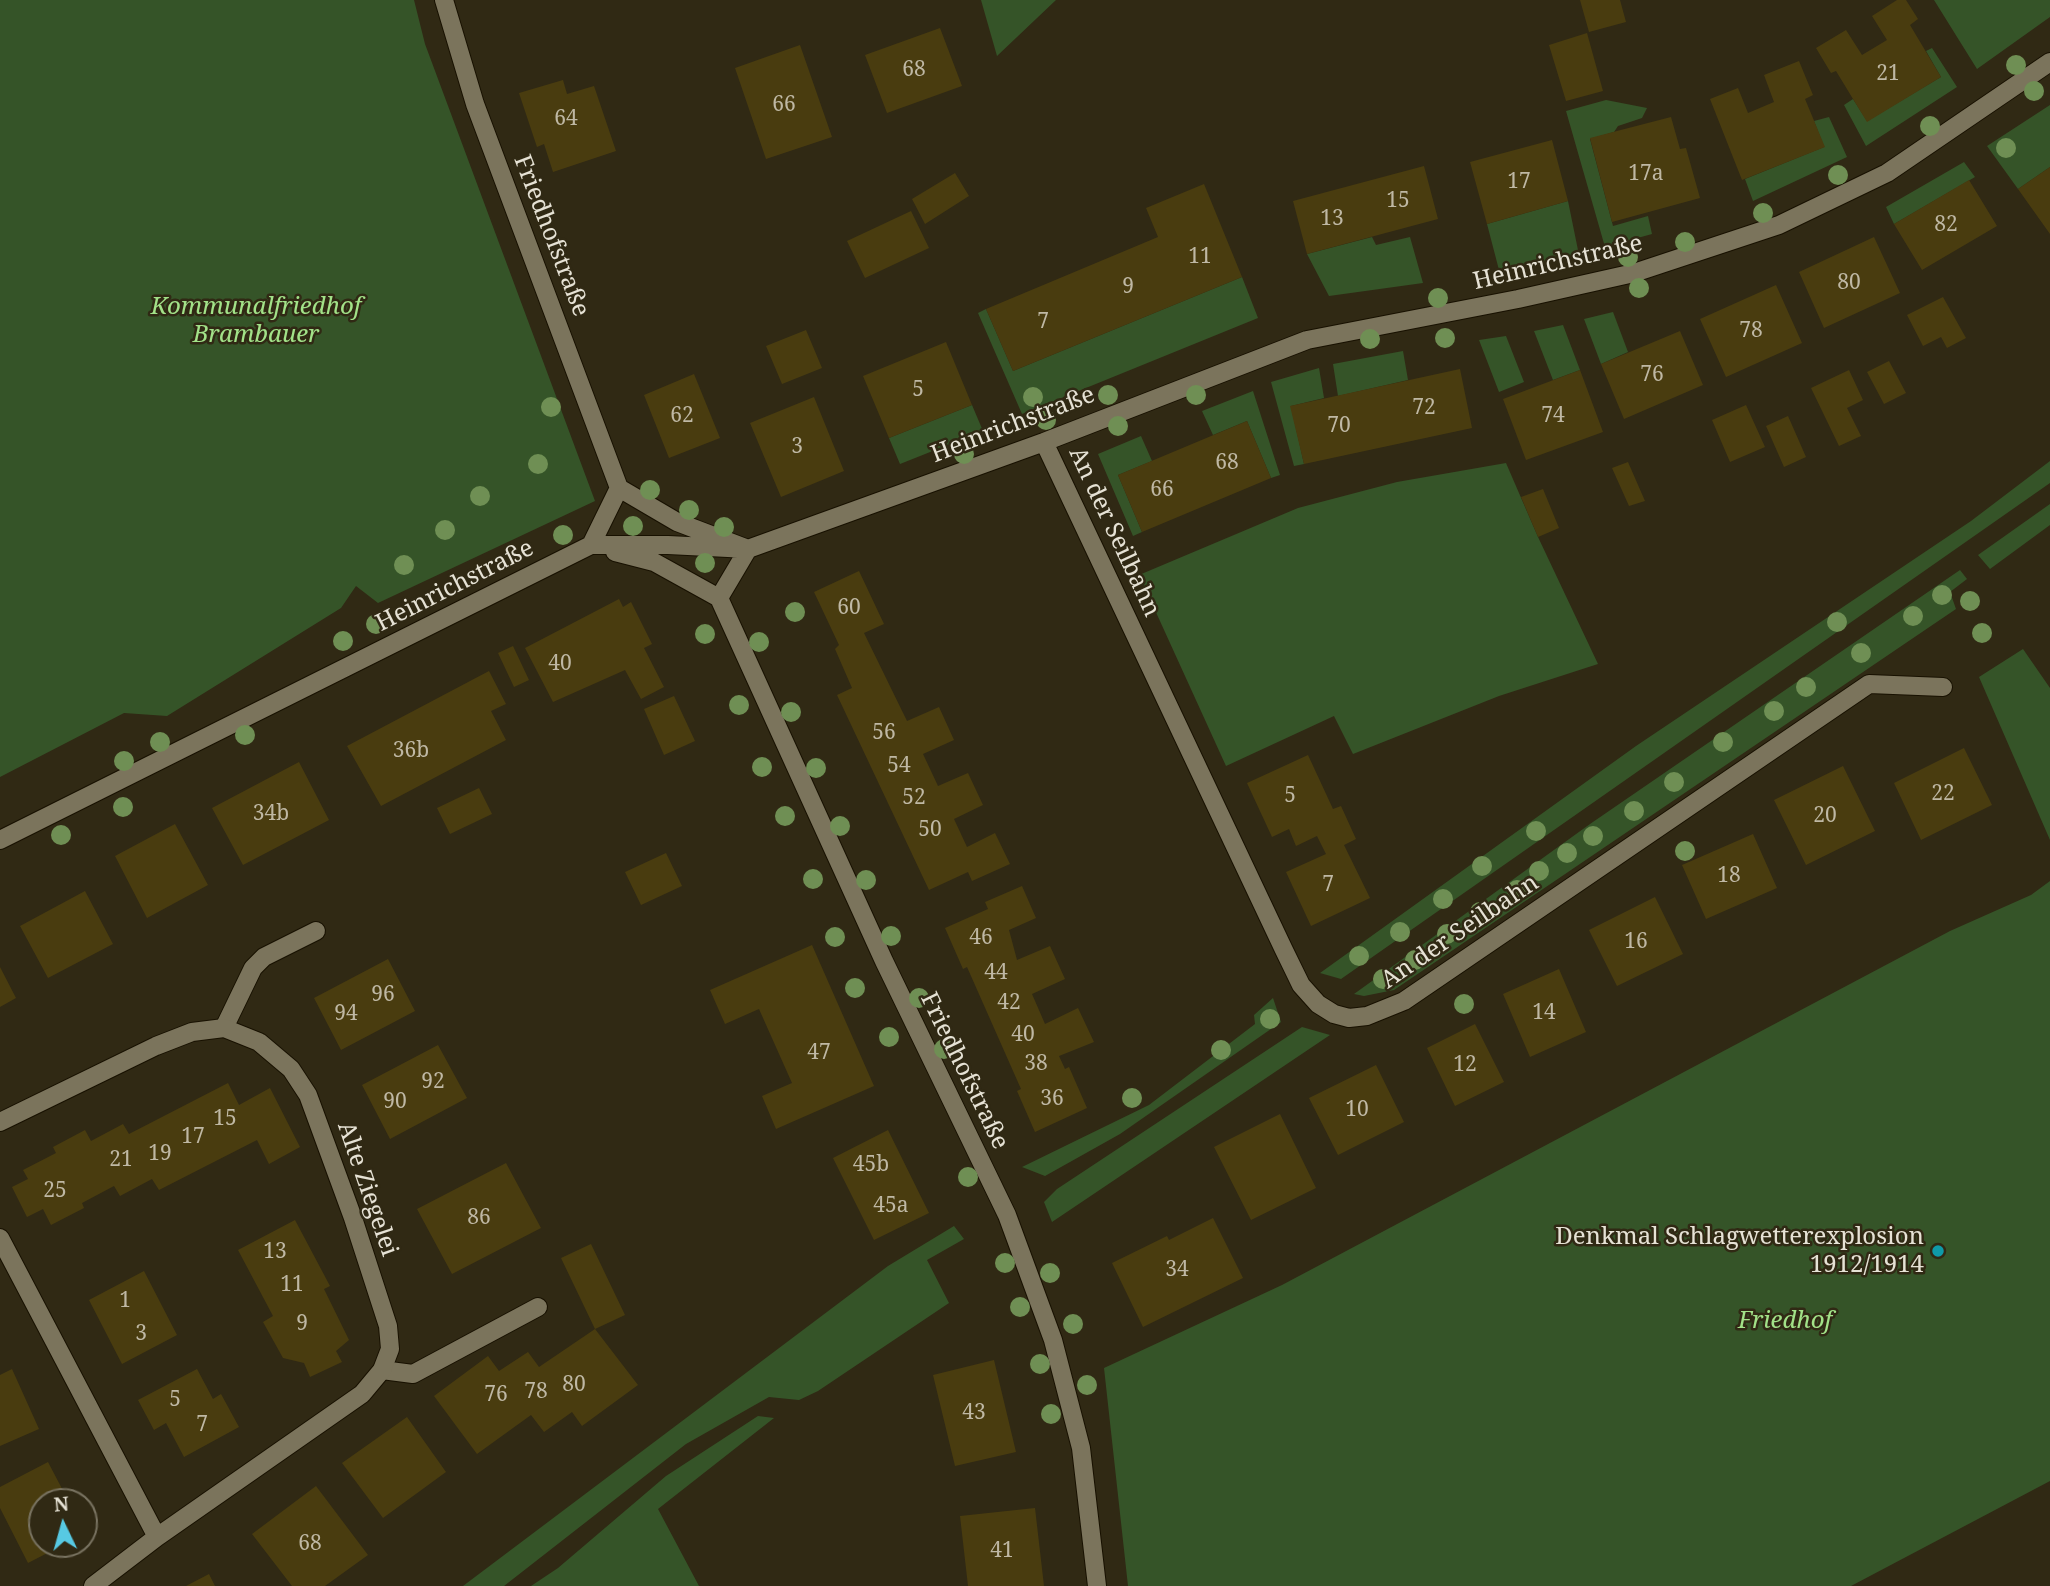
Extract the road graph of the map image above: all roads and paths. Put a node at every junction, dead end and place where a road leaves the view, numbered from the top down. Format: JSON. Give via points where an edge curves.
{"nodes":[{"id":1,"x":444,"y":0,"type":"edge"},
{"id":2,"x":2050,"y":62,"type":"edge"},
{"id":3,"x":1044,"y":442,"type":"junction"},
{"id":4,"x":620,"y":488,"type":"junction"},
{"id":5,"x":591,"y":545,"type":"junction"},
{"id":6,"x":748,"y":549,"type":"junction"},
{"id":7,"x":719,"y":598,"type":"junction"},
{"id":8,"x":1943,"y":687,"type":"dead end"},
{"id":9,"x":0,"y":840,"type":"edge"},
{"id":10,"x":316,"y":930,"type":"dead end"},
{"id":11,"x":224,"y":1028,"type":"junction"},
{"id":12,"x":0,"y":1122,"type":"edge"},
{"id":13,"x":0,"y":1238,"type":"edge"},
{"id":14,"x":538,"y":1307,"type":"dead end"},
{"id":15,"x":382,"y":1370,"type":"junction"},
{"id":16,"x":157,"y":1537,"type":"junction"},
{"id":17,"x":93,"y":1586,"type":"edge"},
{"id":18,"x":1097,"y":1586,"type":"edge"}],
"edges":[{"from":1,"to":4,"type":"street","name":"Friedhofstraße","via":[[475,104]]},
{"from":2,"to":3,"type":"street","name":"Heinrichstraße","via":[[1887,173],[1779,225],[1634,273],[1307,340]]},
{"from":3,"to":6,"type":"street","name":"Heinrichstraße"},
{"from":3,"to":8,"type":"street","name":"An der Seilbahn","via":[[1301,985],[1334,1014],[1367,1016],[1404,1001],[1869,684]]},
{"from":4,"to":5,"type":"street"},
{"from":4,"to":6,"type":"street","via":[[677,522]]},
{"from":5,"to":6,"type":"street","name":"Heinrichstraße"},
{"from":5,"to":7,"type":"street","via":[[654,562]]},
{"from":5,"to":9,"type":"street","name":"Heinrichstraße"},
{"from":6,"to":7,"type":"street"},
{"from":7,"to":18,"type":"street","name":"Friedhofstraße","via":[[1025,1261],[1053,1340],[1081,1448]]},
{"from":10,"to":11,"type":"street","via":[[264,957],[253,968]]},
{"from":11,"to":12,"type":"street","via":[[192,1032],[156,1046]]},
{"from":11,"to":15,"type":"street","name":"Alte Ziegelei","via":[[259,1042],[291,1069],[308,1095],[388,1326],[390,1349]]},
{"from":13,"to":16,"type":"street"},
{"from":14,"to":15,"type":"street","via":[[413,1374]]},
{"from":15,"to":16,"type":"street","name":"Alte Ziegelei","via":[[362,1394]]},
{"from":16,"to":17,"type":"street","name":"Alte Ziegelei"}]}
